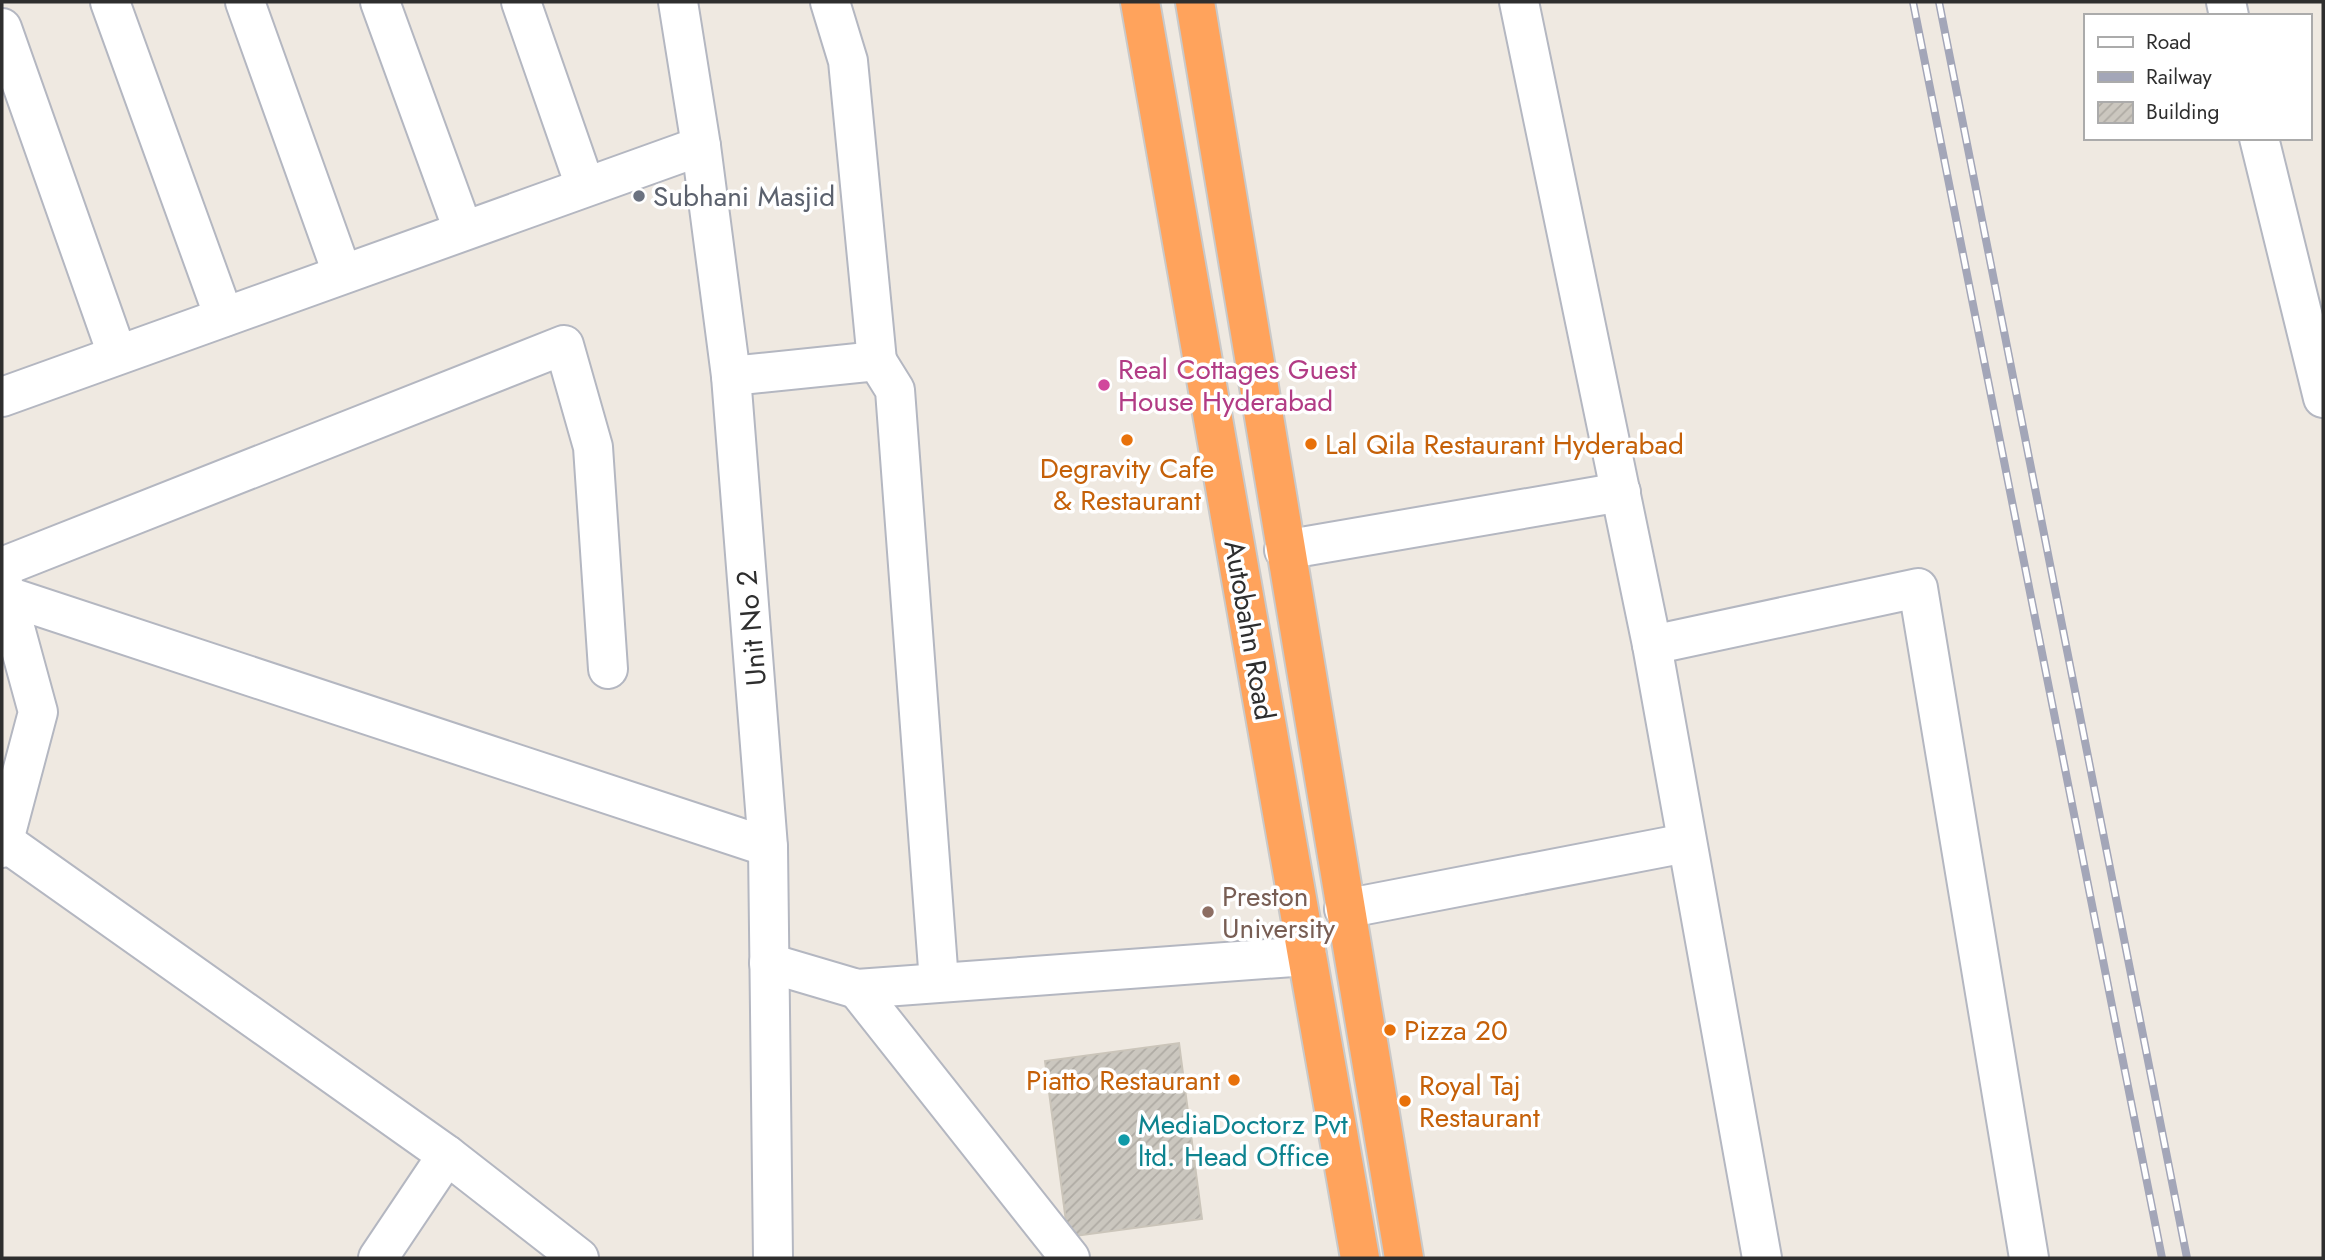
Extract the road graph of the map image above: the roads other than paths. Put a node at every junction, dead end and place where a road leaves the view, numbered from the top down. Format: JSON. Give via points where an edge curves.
{"nodes":[{"id":1,"x":110,"y":2,"type":"edge"},
{"id":2,"x":245,"y":2,"type":"edge"},
{"id":3,"x":380,"y":2,"type":"edge"},
{"id":4,"x":521,"y":2,"type":"edge"},
{"id":5,"x":678,"y":2,"type":"edge"},
{"id":6,"x":830,"y":2,"type":"edge"},
{"id":7,"x":1140,"y":2,"type":"edge"},
{"id":8,"x":1195,"y":2,"type":"edge"},
{"id":9,"x":1519,"y":2,"type":"edge"},
{"id":10,"x":2,"y":28,"type":"edge"},
{"id":11,"x":2259,"y":140,"type":"edge"},
{"id":12,"x":701,"y":146,"type":"junction"},
{"id":13,"x":585,"y":186,"type":"junction"},
{"id":14,"x":463,"y":230,"type":"junction"},
{"id":15,"x":342,"y":273,"type":"junction"},
{"id":16,"x":224,"y":317,"type":"junction"},
{"id":17,"x":117,"y":355,"type":"junction"},
{"id":18,"x":877,"y":361,"type":"junction"},
{"id":19,"x":731,"y":376,"type":"junction"},
{"id":20,"x":2,"y":397,"type":"edge"},
{"id":21,"x":2323,"y":398,"type":"edge"},
{"id":22,"x":1621,"y":492,"type":"junction"},
{"id":23,"x":1284,"y":550,"type":"junction"},
{"id":24,"x":4,"y":581,"type":"edge"},
{"id":25,"x":1652,"y":645,"type":"junction"},
{"id":26,"x":608,"y":669,"type":"dead end"},
{"id":27,"x":1686,"y":844,"type":"junction"},
{"id":28,"x":3,"y":845,"type":"edge"},
{"id":29,"x":768,"y":847,"type":"junction"},
{"id":30,"x":1344,"y":909,"type":"junction"},
{"id":31,"x":1307,"y":956,"type":"junction"},
{"id":32,"x":769,"y":963,"type":"junction"},
{"id":33,"x":939,"y":982,"type":"junction"},
{"id":34,"x":857,"y":989,"type":"junction"},
{"id":35,"x":447,"y":1155,"type":"junction"},
{"id":36,"x":378,"y":1258,"type":"edge"},
{"id":37,"x":579,"y":1258,"type":"edge"},
{"id":38,"x":773,"y":1258,"type":"edge"},
{"id":39,"x":1070,"y":1258,"type":"edge"},
{"id":40,"x":1360,"y":1258,"type":"edge"},
{"id":41,"x":1404,"y":1258,"type":"edge"},
{"id":42,"x":1762,"y":1258,"type":"edge"},
{"id":43,"x":2029,"y":1258,"type":"edge"}],
"edges":[{"from":1,"to":16,"type":"street"},
{"from":2,"to":15,"type":"street"},
{"from":3,"to":14,"type":"street"},
{"from":4,"to":13,"type":"street"},
{"from":5,"to":12,"type":"street","name":"Unit No 2"},
{"from":6,"to":18,"type":"street","via":[[848,61]]},
{"from":7,"to":31,"type":"highway","name":"Autobahn Road"},
{"from":8,"to":23,"type":"highway","name":"Autobahn Road"},
{"from":9,"to":22,"type":"street"},
{"from":10,"to":17,"type":"street"},
{"from":11,"to":21,"type":"street"},
{"from":12,"to":13,"type":"street"},
{"from":12,"to":19,"type":"street","name":"Unit No 2"},
{"from":13,"to":14,"type":"street"},
{"from":14,"to":15,"type":"street"},
{"from":15,"to":16,"type":"street"},
{"from":16,"to":17,"type":"street"},
{"from":17,"to":20,"type":"street"},
{"from":18,"to":19,"type":"street"},
{"from":18,"to":33,"type":"street","via":[[895,390]]},
{"from":19,"to":29,"type":"street","name":"Unit No 2"},
{"from":22,"to":23,"type":"street"},
{"from":22,"to":25,"type":"street"},
{"from":23,"to":30,"type":"highway","name":"Autobahn Road"},
{"from":24,"to":26,"type":"street","via":[[564,345],[593,447]]},
{"from":24,"to":28,"type":"street","via":[[38,712]]},
{"from":24,"to":29,"type":"street"},
{"from":25,"to":27,"type":"street"},
{"from":25,"to":43,"type":"street","via":[[1918,587]]},
{"from":27,"to":30,"type":"street"},
{"from":27,"to":42,"type":"street"},
{"from":28,"to":35,"type":"street"},
{"from":29,"to":32,"type":"street","name":"Unit No 2"},
{"from":30,"to":41,"type":"highway","name":"Autobahn Road"},
{"from":31,"to":33,"type":"street"},
{"from":31,"to":40,"type":"highway","name":"Autobahn Road"},
{"from":32,"to":34,"type":"street"},
{"from":32,"to":38,"type":"street","name":"Unit No 2"},
{"from":33,"to":34,"type":"street"},
{"from":34,"to":39,"type":"street"},
{"from":35,"to":36,"type":"street"},
{"from":35,"to":37,"type":"street"}]}
